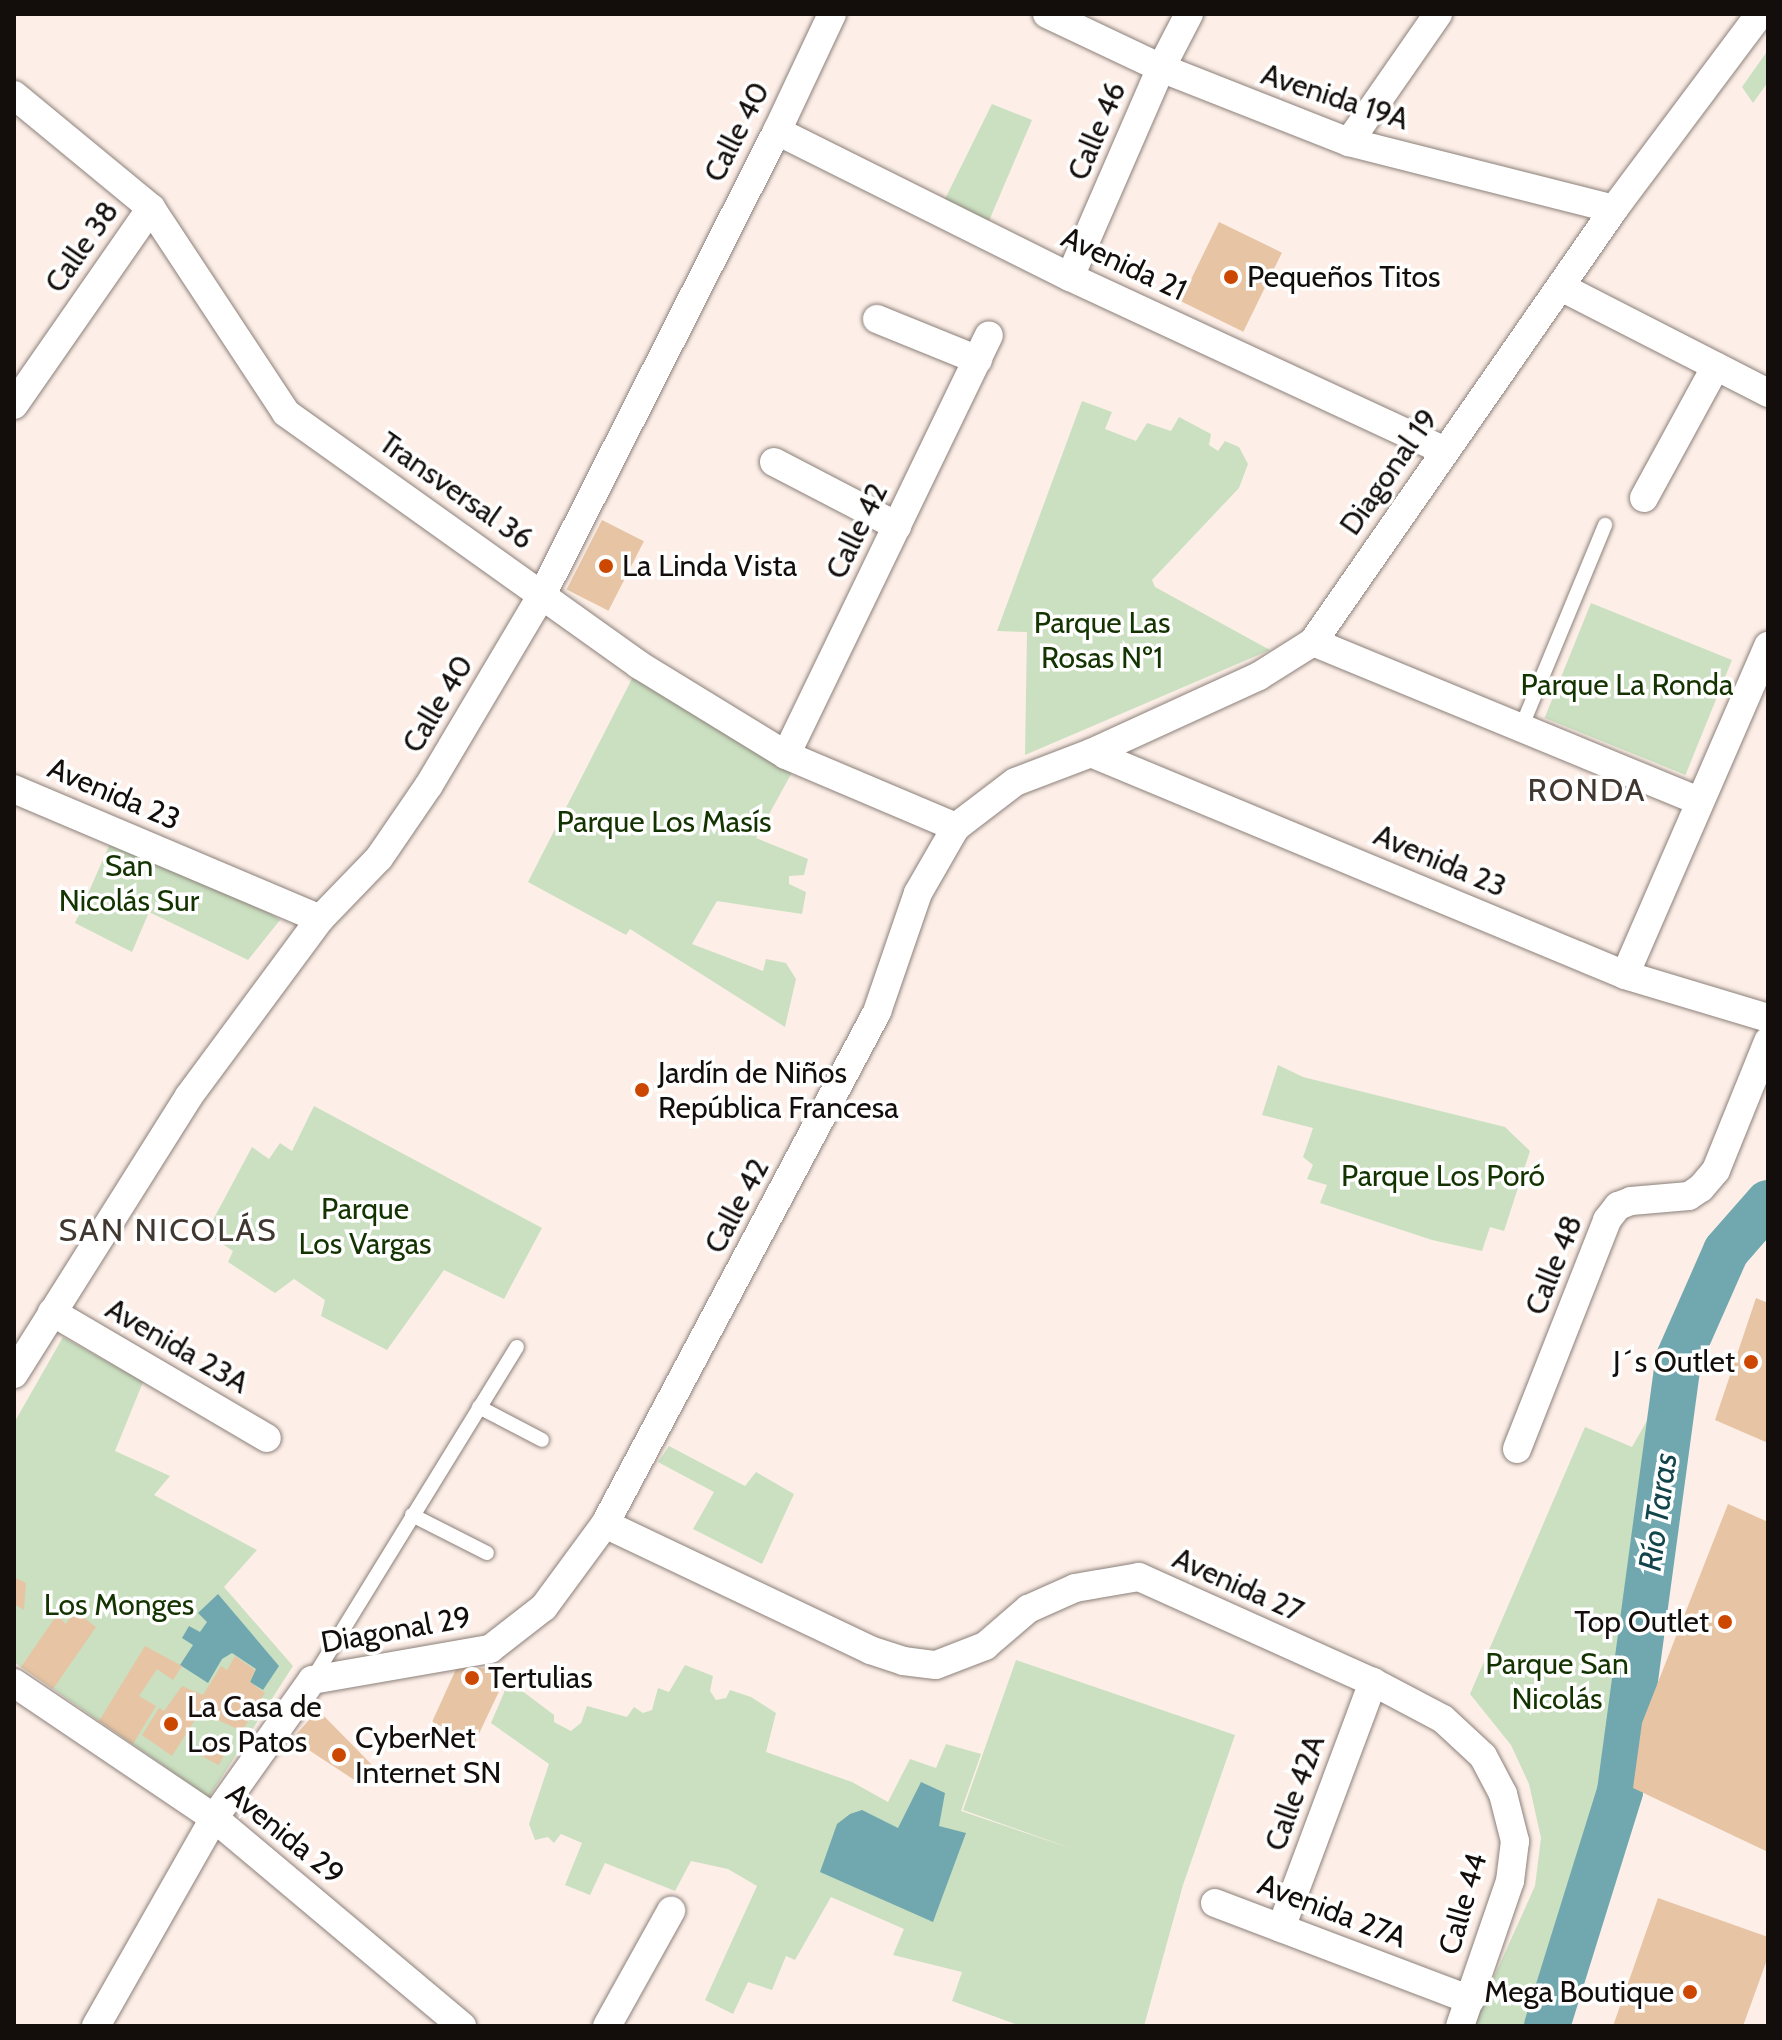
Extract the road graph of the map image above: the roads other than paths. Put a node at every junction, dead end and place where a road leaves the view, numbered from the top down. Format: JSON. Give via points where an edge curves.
{"nodes":[{"id":1,"x":832,"y":14,"type":"edge"},
{"id":2,"x":1047,"y":14,"type":"edge"},
{"id":3,"x":1189,"y":14,"type":"edge"},
{"id":4,"x":1438,"y":14,"type":"edge"},
{"id":5,"x":1760,"y":14,"type":"edge"},
{"id":6,"x":1161,"y":68,"type":"junction"},
{"id":7,"x":14,"y":95,"type":"edge"},
{"id":8,"x":777,"y":131,"type":"junction"},
{"id":9,"x":1349,"y":142,"type":"junction"},
{"id":10,"x":151,"y":208,"type":"junction"},
{"id":11,"x":1614,"y":209,"type":"junction"},
{"id":12,"x":1070,"y":277,"type":"junction"},
{"id":13,"x":1561,"y":287,"type":"junction"},
{"id":14,"x":877,"y":319,"type":"dead end"},
{"id":15,"x":1716,"y":366,"type":"junction"},
{"id":16,"x":1768,"y":393,"type":"edge"},
{"id":17,"x":14,"y":405,"type":"edge"},
{"id":18,"x":1445,"y":451,"type":"junction"},
{"id":19,"x":774,"y":462,"type":"dead end"},
{"id":20,"x":1644,"y":498,"type":"dead end"},
{"id":21,"x":1605,"y":525,"type":"dead end"},
{"id":22,"x":897,"y":526,"type":"junction"},
{"id":23,"x":543,"y":593,"type":"junction"},
{"id":24,"x":1313,"y":642,"type":"junction"},
{"id":25,"x":1768,"y":646,"type":"edge"},
{"id":26,"x":1521,"y":728,"type":"junction"},
{"id":27,"x":1091,"y":753,"type":"junction"},
{"id":28,"x":786,"y":755,"type":"junction"},
{"id":29,"x":14,"y":789,"type":"edge"},
{"id":30,"x":1698,"y":801,"type":"junction"},
{"id":31,"x":956,"y":827,"type":"junction"},
{"id":32,"x":320,"y":919,"type":"junction"},
{"id":33,"x":1625,"y":975,"type":"junction"},
{"id":34,"x":1768,"y":1018,"type":"edge"},
{"id":35,"x":1768,"y":1041,"type":"edge"},
{"id":36,"x":52,"y":1312,"type":"junction"},
{"id":37,"x":517,"y":1347,"type":"dead end"},
{"id":38,"x":14,"y":1374,"type":"edge"},
{"id":39,"x":479,"y":1407,"type":"junction"},
{"id":40,"x":267,"y":1438,"type":"dead end"},
{"id":41,"x":542,"y":1440,"type":"dead end"},
{"id":42,"x":1517,"y":1449,"type":"dead end"},
{"id":43,"x":412,"y":1515,"type":"junction"},
{"id":44,"x":605,"y":1524,"type":"junction"},
{"id":45,"x":487,"y":1553,"type":"dead end"},
{"id":46,"x":312,"y":1680,"type":"junction"},
{"id":47,"x":1373,"y":1682,"type":"junction"},
{"id":48,"x":14,"y":1683,"type":"edge"},
{"id":49,"x":1483,"y":1756,"type":"joint"},
{"id":50,"x":214,"y":1818,"type":"junction"},
{"id":51,"x":1215,"y":1903,"type":"dead end"},
{"id":52,"x":671,"y":1911,"type":"dead end"},
{"id":53,"x":1281,"y":1928,"type":"junction"},
{"id":54,"x":1470,"y":2000,"type":"junction"},
{"id":55,"x":96,"y":2026,"type":"edge"},
{"id":56,"x":462,"y":2026,"type":"edge"},
{"id":57,"x":607,"y":2026,"type":"edge"},
{"id":58,"x":1460,"y":2026,"type":"edge"}],
"edges":[{"from":1,"to":8,"type":"street","name":"Calle 40"},
{"from":2,"to":6,"type":"street","name":"Avenida 19A"},
{"from":3,"to":6,"type":"street","name":"Calle 46"},
{"from":4,"to":9,"type":"street"},
{"from":5,"to":11,"type":"street","name":"Diagonal 19"},
{"from":6,"to":9,"type":"street","name":"Avenida 19A"},
{"from":6,"to":12,"type":"street","name":"Calle 46"},
{"from":7,"to":10,"type":"street","name":"Transversal 36"},
{"from":8,"to":12,"type":"street","name":"Avenida 21"},
{"from":8,"to":23,"type":"street","name":"Calle 40"},
{"from":9,"to":11,"type":"street","name":"Avenida 19A"},
{"from":10,"to":17,"type":"street","name":"Calle 38"},
{"from":10,"to":23,"type":"street","name":"Transversal 36","via":[[286,413]]},
{"from":11,"to":13,"type":"street","name":"Diagonal 19"},
{"from":12,"to":18,"type":"street","name":"Avenida 21"},
{"from":13,"to":15,"type":"street"},
{"from":13,"to":18,"type":"street","name":"Diagonal 19"},
{"from":14,"to":22,"type":"street","name":"Calle 42","via":[[983,348]]},
{"from":15,"to":16,"type":"street"},
{"from":15,"to":20,"type":"street"},
{"from":18,"to":24,"type":"street","name":"Diagonal 19"},
{"from":19,"to":22,"type":"street"},
{"from":21,"to":26,"type":"lane"},
{"from":22,"to":28,"type":"street","name":"Calle 42"},
{"from":23,"to":28,"type":"street","name":"Transversal 36","via":[[639,665]]},
{"from":23,"to":32,"type":"street","name":"Calle 40","via":[[429,785],[379,858]]},
{"from":24,"to":26,"type":"street"},
{"from":24,"to":27,"type":"street","name":"Diagonal 19","via":[[1259,676]]},
{"from":25,"to":30,"type":"street"},
{"from":26,"to":30,"type":"street"},
{"from":27,"to":31,"type":"street","name":"Diagonal 19","via":[[1015,782]]},
{"from":27,"to":33,"type":"street","name":"Avenida 23"},
{"from":28,"to":31,"type":"street","name":"Transversal 36"},
{"from":29,"to":32,"type":"street","name":"Avenida 23"},
{"from":30,"to":33,"type":"street"},
{"from":31,"to":44,"type":"street","name":"Calle 42","via":[[918,893],[877,1012]]},
{"from":32,"to":36,"type":"street","name":"Calle 40","via":[[189,1096]]},
{"from":33,"to":34,"type":"street","name":"Avenida 23"},
{"from":35,"to":42,"type":"street","name":"Calle 48","via":[[1716,1170],[1701,1188],[1689,1196],[1631,1201],[1618,1206],[1607,1220]]},
{"from":36,"to":38,"type":"street","name":"Calle 40"},
{"from":36,"to":40,"type":"street","name":"Avenida 23A"},
{"from":37,"to":39,"type":"lane"},
{"from":39,"to":41,"type":"lane"},
{"from":39,"to":43,"type":"lane"},
{"from":43,"to":45,"type":"lane"},
{"from":43,"to":46,"type":"lane"},
{"from":44,"to":46,"type":"street","name":"Diagonal 29","via":[[544,1607],[490,1649]]},
{"from":44,"to":47,"type":"street","name":"Avenida 27","via":[[903,1661],[936,1665],[985,1646],[1028,1609],[1075,1588],[1139,1577]]},
{"from":46,"to":50,"type":"street","name":"Diagonal 29"},
{"from":47,"to":49,"type":"street","name":"Avenida 27","via":[[1443,1719]]},
{"from":47,"to":53,"type":"street","name":"Calle 42A"},
{"from":48,"to":50,"type":"street","name":"Avenida 29"},
{"from":49,"to":54,"type":"street","name":"Calle 44","via":[[1503,1794],[1515,1841],[1510,1881]]},
{"from":50,"to":55,"type":"street","name":"Diagonal 29"},
{"from":50,"to":56,"type":"street","name":"Avenida 29"},
{"from":51,"to":53,"type":"street","name":"Avenida 27A"},
{"from":52,"to":57,"type":"street"},
{"from":53,"to":54,"type":"street","name":"Avenida 27A"},
{"from":54,"to":58,"type":"street","name":"Calle 44"}]}
